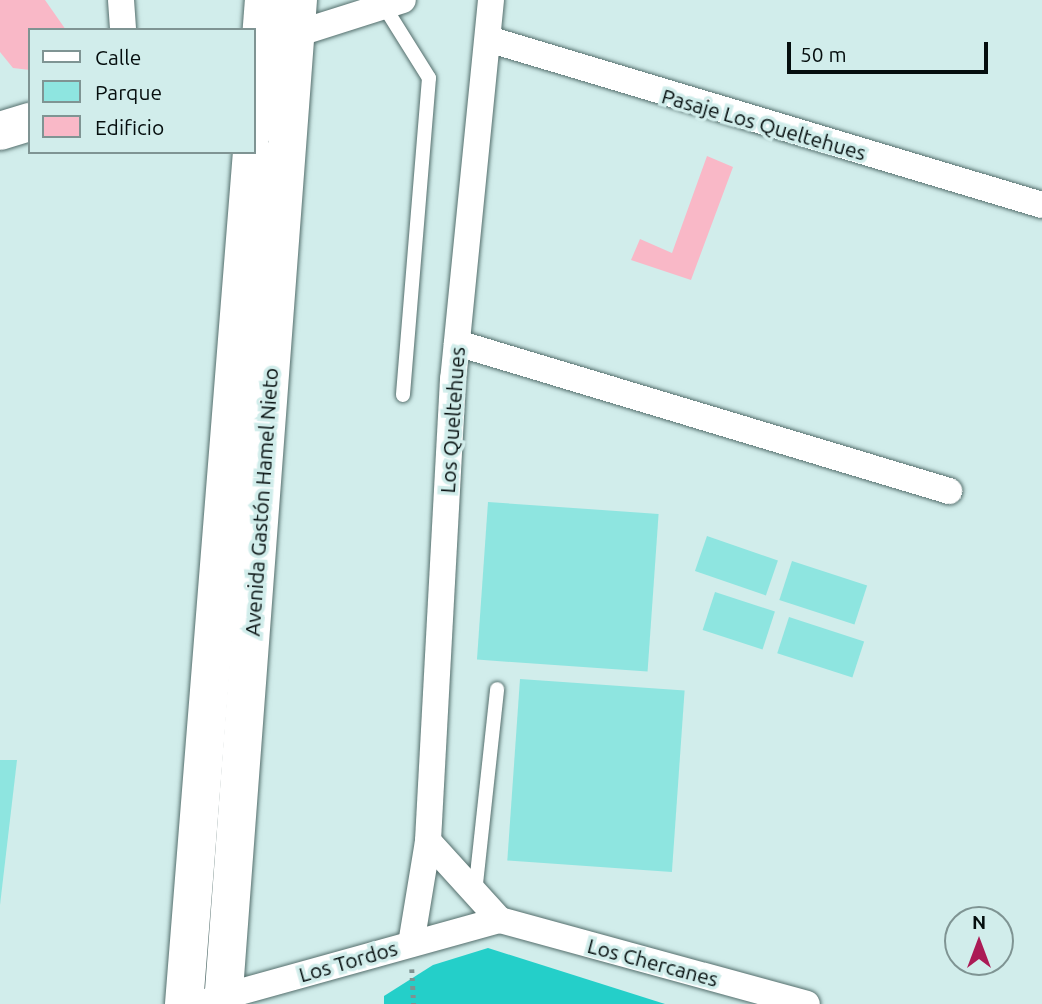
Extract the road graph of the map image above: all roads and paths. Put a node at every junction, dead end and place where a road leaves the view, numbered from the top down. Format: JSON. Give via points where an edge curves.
{"nodes":[{"id":1,"x":121,"y":0,"type":"edge"},
{"id":2,"x":264,"y":0,"type":"edge"},
{"id":3,"x":491,"y":0,"type":"edge"},
{"id":4,"x":394,"y":3,"type":"edge"},
{"id":5,"x":123,"y":28,"type":"edge"},
{"id":6,"x":277,"y":32,"type":"edge"},
{"id":7,"x":488,"y":39,"type":"junction"},
{"id":8,"x":256,"y":121,"type":"edge"},
{"id":9,"x":28,"y":123,"type":"edge"},
{"id":10,"x":0,"y":131,"type":"edge"},
{"id":11,"x":252,"y":154,"type":"edge"},
{"id":12,"x":1042,"y":205,"type":"edge"},
{"id":13,"x":457,"y":343,"type":"junction"},
{"id":14,"x":403,"y":395,"type":"dead end"},
{"id":15,"x":948,"y":491,"type":"dead end"},
{"id":16,"x":497,"y":689,"type":"dead end"},
{"id":17,"x":428,"y":841,"type":"junction"},
{"id":18,"x":475,"y":893,"type":"junction"},
{"id":19,"x":499,"y":920,"type":"junction"},
{"id":20,"x":411,"y":944,"type":"junction"},
{"id":21,"x":214,"y":1001,"type":"edge"},
{"id":22,"x":184,"y":1004,"type":"edge"},
{"id":23,"x":807,"y":1004,"type":"edge"}],
"edges":[{"from":1,"to":5,"type":"street"},
{"from":2,"to":6,"type":"main road","name":"Avenida Gastón Hamel Nieto"},
{"from":3,"to":7,"type":"street","name":"Los Queltehues"},
{"from":4,"to":6,"type":"street"},
{"from":4,"to":14,"type":"lane","via":[[429,78]]},
{"from":6,"to":8,"type":"main road","name":"Avenida Gastón Hamel Nieto"},
{"from":6,"to":21,"type":"main road","name":"Avenida Gastón Hamel Nieto"},
{"from":7,"to":12,"type":"street","name":"Pasaje Los Queltehues"},
{"from":7,"to":13,"type":"street","name":"Los Queltehues"},
{"from":9,"to":10,"type":"main road"},
{"from":11,"to":22,"type":"main road","name":"Avenida Gastón Hamel Nieto"},
{"from":13,"to":15,"type":"street"},
{"from":13,"to":17,"type":"street","name":"Los Queltehues"},
{"from":16,"to":18,"type":"lane"},
{"from":17,"to":18,"type":"street"},
{"from":17,"to":20,"type":"street","name":"Los Queltehues"},
{"from":18,"to":19,"type":"street"},
{"from":19,"to":20,"type":"street","name":"Los Tordos"},
{"from":19,"to":23,"type":"street","name":"Los Chercanes"},
{"from":20,"to":21,"type":"street","name":"Los Tordos"}]}
